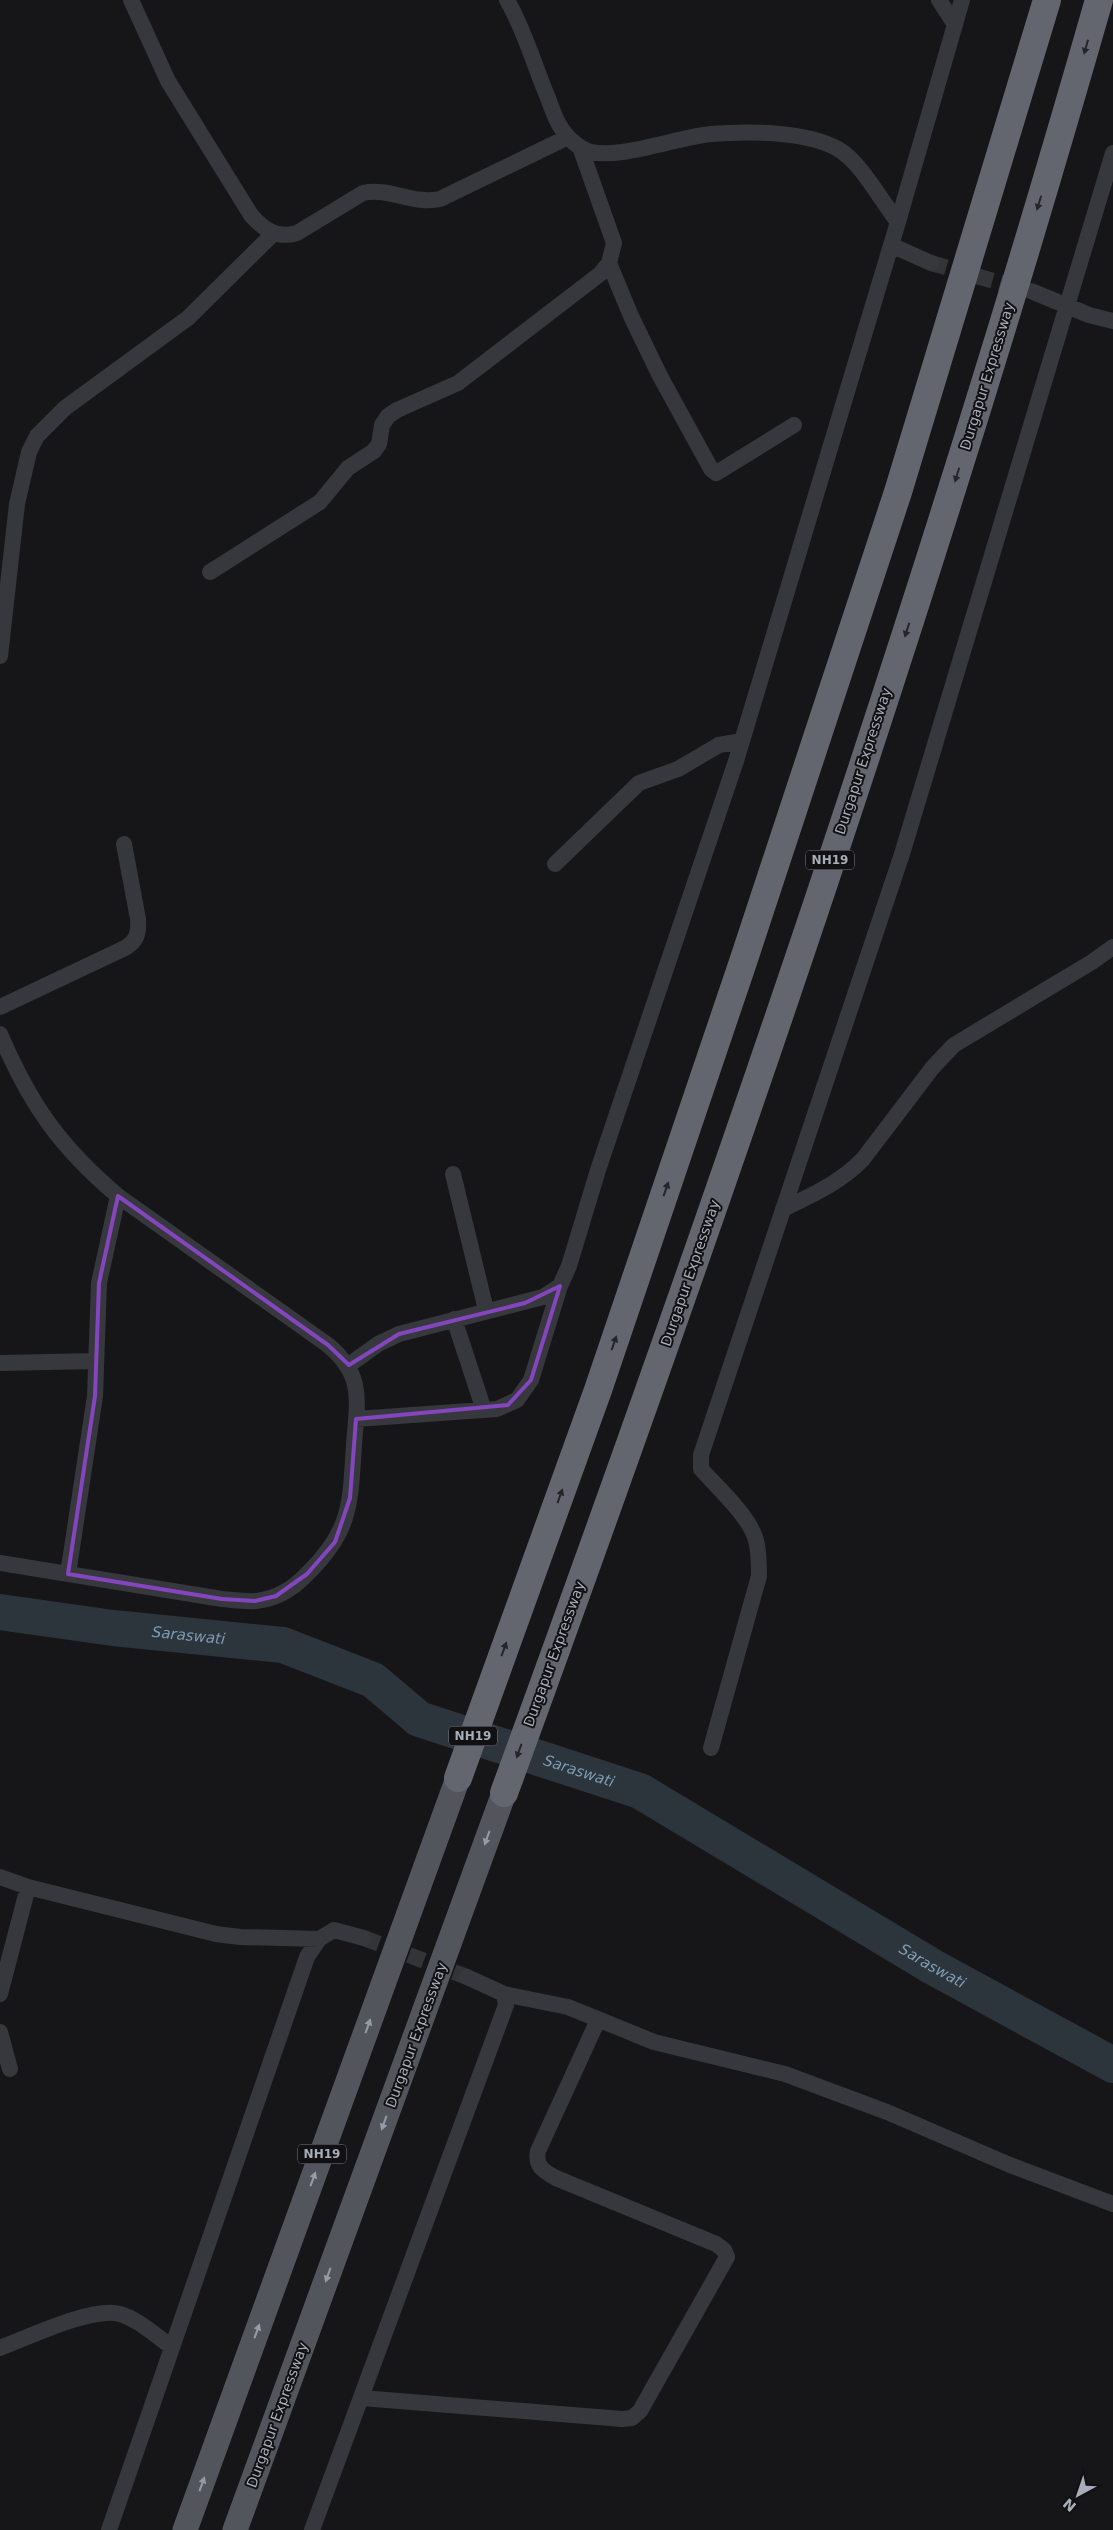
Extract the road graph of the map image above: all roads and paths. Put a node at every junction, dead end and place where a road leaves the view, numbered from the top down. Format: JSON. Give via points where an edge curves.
{"nodes":[{"id":1,"x":131,"y":0,"type":"edge"},
{"id":2,"x":507,"y":0,"type":"edge"},
{"id":3,"x":939,"y":0,"type":"edge"},
{"id":4,"x":962,"y":0,"type":"edge"},
{"id":5,"x":1047,"y":0,"type":"edge"},
{"id":6,"x":1099,"y":0,"type":"edge"},
{"id":7,"x":955,"y":25,"type":"junction"},
{"id":8,"x":574,"y":142,"type":"junction"},
{"id":9,"x":1113,"y":153,"type":"edge"},
{"id":10,"x":898,"y":222,"type":"junction"},
{"id":11,"x":274,"y":233,"type":"junction"},
{"id":12,"x":891,"y":245,"type":"junction"},
{"id":13,"x":609,"y":263,"type":"junction"},
{"id":14,"x":930,"y":264,"type":"tunnel mouth"},
{"id":15,"x":1031,"y":291,"type":"tunnel mouth"},
{"id":16,"x":1068,"y":306,"type":"junction"},
{"id":17,"x":1113,"y":321,"type":"edge"},
{"id":18,"x":794,"y":426,"type":"dead end"},
{"id":19,"x":210,"y":572,"type":"dead end"},
{"id":20,"x":0,"y":656,"type":"edge"},
{"id":21,"x":742,"y":741,"type":"junction"},
{"id":22,"x":124,"y":844,"type":"dead end"},
{"id":23,"x":555,"y":864,"type":"dead end"},
{"id":24,"x":1112,"y":952,"type":"edge"},
{"id":25,"x":0,"y":1007,"type":"edge"},
{"id":26,"x":0,"y":1034,"type":"edge"},
{"id":27,"x":453,"y":1174,"type":"dead end"},
{"id":28,"x":118,"y":1196,"type":"junction"},
{"id":29,"x":783,"y":1210,"type":"junction"},
{"id":30,"x":560,"y":1286,"type":"junction"},
{"id":31,"x":486,"y":1310,"type":"junction"},
{"id":32,"x":454,"y":1319,"type":"junction"},
{"id":33,"x":96,"y":1361,"type":"junction"},
{"id":34,"x":0,"y":1363,"type":"edge"},
{"id":35,"x":349,"y":1365,"type":"junction"},
{"id":36,"x":484,"y":1410,"type":"junction"},
{"id":37,"x":356,"y":1420,"type":"junction"},
{"id":38,"x":0,"y":1563,"type":"edge"},
{"id":39,"x":68,"y":1574,"type":"junction"},
{"id":40,"x":711,"y":1748,"type":"dead end"},
{"id":41,"x":458,"y":1778,"type":"joint"},
{"id":42,"x":504,"y":1793,"type":"joint"},
{"id":43,"x":0,"y":1877,"type":"edge"},
{"id":44,"x":28,"y":1887,"type":"junction"},
{"id":45,"x":364,"y":1938,"type":"tunnel mouth"},
{"id":46,"x":319,"y":1940,"type":"junction"},
{"id":47,"x":467,"y":1977,"type":"tunnel mouth"},
{"id":48,"x":0,"y":1994,"type":"edge"},
{"id":49,"x":504,"y":1994,"type":"junction"},
{"id":50,"x":598,"y":2020,"type":"junction"},
{"id":51,"x":0,"y":2032,"type":"edge"},
{"id":52,"x":10,"y":2069,"type":"dead end"},
{"id":53,"x":1113,"y":2204,"type":"edge"},
{"id":54,"x":172,"y":2347,"type":"junction"},
{"id":55,"x":0,"y":2348,"type":"edge"},
{"id":56,"x":362,"y":2398,"type":"junction"},
{"id":57,"x":109,"y":2530,"type":"edge"},
{"id":58,"x":185,"y":2530,"type":"edge"},
{"id":59,"x":236,"y":2530,"type":"edge"},
{"id":60,"x":312,"y":2530,"type":"edge"}],
"edges":[{"from":1,"to":11,"type":"street","via":[[168,81],[199,133],[251,215],[262,228]]},
{"from":2,"to":8,"type":"street","via":[[526,38],[556,120]]},
{"from":3,"to":7,"type":"street"},
{"from":4,"to":7,"type":"street"},
{"from":41,"to":5,"type":"highway","number":"NH19","one_way":true,"via":[[598,1390],[814,750],[901,483]]},
{"from":6,"to":42,"type":"highway","name":"Durgapur Expressway","number":"NH19","one_way":true,"via":[[934,548],[649,1396]]},
{"from":7,"to":10,"type":"street"},
{"from":8,"to":10,"type":"street","via":[[592,152],[612,153],[712,134],[799,137],[828,145],[848,156]]},
{"from":8,"to":11,"type":"street","via":[[440,199],[420,200],[374,190],[363,193],[297,233],[285,236]]},
{"from":8,"to":13,"type":"street","via":[[614,243]]},
{"from":9,"to":16,"type":"street"},
{"from":10,"to":12,"type":"street"},
{"from":11,"to":20,"type":"street","via":[[188,318],[65,408],[37,436],[29,452],[17,504]]},
{"from":12,"to":14,"type":"street"},
{"from":12,"to":21,"type":"street"},
{"from":13,"to":18,"type":"street","via":[[660,376],[711,469],[716,472],[723,469]]},
{"from":13,"to":19,"type":"street","via":[[600,274],[458,383],[388,416],[374,451],[348,468],[320,502]]},
{"from":15,"to":16,"type":"street"},
{"from":16,"to":17,"type":"street"},
{"from":16,"to":29,"type":"street","via":[[902,854]]},
{"from":21,"to":23,"type":"street","via":[[719,745],[678,769],[639,783]]},
{"from":21,"to":30,"type":"street"},
{"from":22,"to":25,"type":"street","via":[[138,919],[136,938],[125,948]]},
{"from":24,"to":29,"type":"street","via":[[954,1045],[850,1173]]},
{"from":26,"to":28,"type":"street","via":[[17,1074],[48,1124],[89,1172]]},
{"from":27,"to":31,"type":"street"},
{"from":28,"to":33,"type":"street","via":[[99,1283]]},
{"from":28,"to":35,"type":"street","via":[[328,1345]]},
{"from":29,"to":40,"type":"street","via":[[701,1455],[701,1469],[747,1522],[755,1536],[759,1554],[759,1576]]},
{"from":30,"to":31,"type":"street","via":[[543,1297]]},
{"from":30,"to":36,"type":"street","via":[[531,1380],[524,1392],[508,1406]]},
{"from":31,"to":32,"type":"street"},
{"from":32,"to":35,"type":"street","via":[[392,1337]]},
{"from":32,"to":36,"type":"street"},
{"from":33,"to":34,"type":"street"},
{"from":33,"to":39,"type":"street","via":[[90,1434]]},
{"from":35,"to":37,"type":"street","via":[[358,1394]]},
{"from":36,"to":37,"type":"street"},
{"from":37,"to":39,"type":"street","via":[[350,1498],[343,1525],[336,1542],[292,1588],[276,1596],[247,1601]]},
{"from":38,"to":39,"type":"street"},
{"from":58,"to":41,"type":"main road","number":"NH19","one_way":true},
{"from":42,"to":59,"type":"main road","name":"Durgapur Expressway","number":"NH19","one_way":true},
{"from":43,"to":44,"type":"street"},
{"from":44,"to":46,"type":"street","via":[[216,1934]]},
{"from":44,"to":48,"type":"street"},
{"from":45,"to":46,"type":"street","via":[[334,1930]]},
{"from":46,"to":54,"type":"street","via":[[307,1957]]},
{"from":47,"to":49,"type":"street"},
{"from":49,"to":50,"type":"street","via":[[568,2008]]},
{"from":49,"to":56,"type":"street","via":[[506,2005]]},
{"from":50,"to":53,"type":"street","via":[[654,2042],[785,2074]]},
{"from":50,"to":56,"type":"street","via":[[538,2151],[538,2165],[556,2178],[716,2244],[727,2257],[640,2411],[632,2418],[622,2419]]},
{"from":51,"to":52,"type":"street"},
{"from":54,"to":55,"type":"street","via":[[120,2314],[95,2314]]},
{"from":54,"to":57,"type":"street"},
{"from":56,"to":60,"type":"street"}]}
